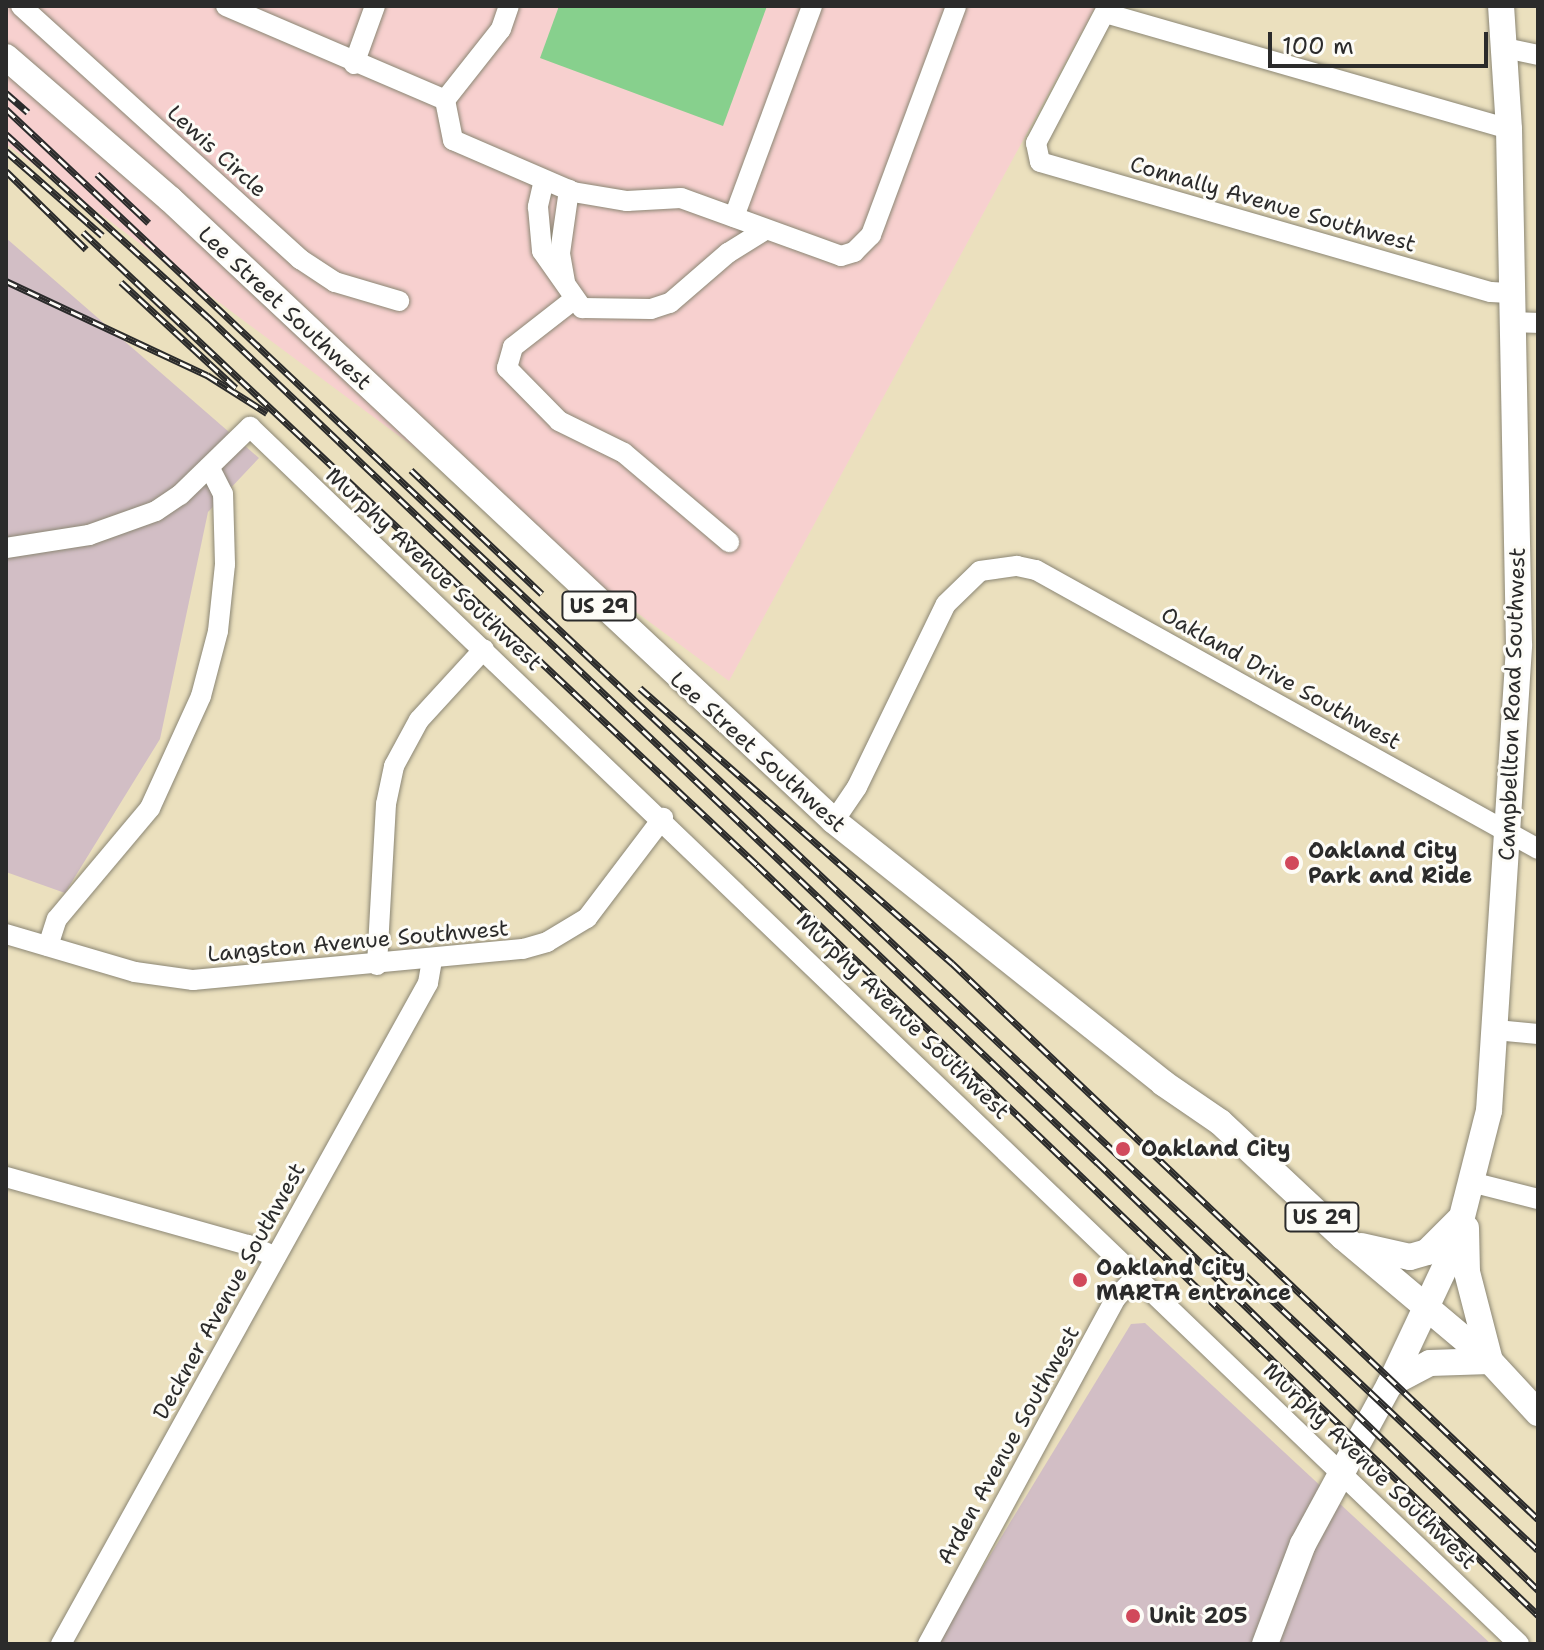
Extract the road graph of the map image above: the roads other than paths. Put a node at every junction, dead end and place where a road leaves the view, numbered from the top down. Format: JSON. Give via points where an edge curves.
{"nodes":[{"id":1,"x":21,"y":6,"type":"edge"},
{"id":2,"x":226,"y":6,"type":"edge"},
{"id":3,"x":375,"y":6,"type":"edge"},
{"id":4,"x":509,"y":6,"type":"edge"},
{"id":5,"x":812,"y":6,"type":"edge"},
{"id":6,"x":956,"y":6,"type":"edge"},
{"id":7,"x":1501,"y":6,"type":"edge"},
{"id":8,"x":1106,"y":10,"type":"edge"},
{"id":9,"x":1505,"y":48,"type":"junction"},
{"id":10,"x":1538,"y":55,"type":"edge"},
{"id":11,"x":6,"y":57,"type":"edge"},
{"id":12,"x":354,"y":64,"type":"junction"},
{"id":13,"x":445,"y":100,"type":"junction"},
{"id":14,"x":1509,"y":129,"type":"junction"},
{"id":15,"x":544,"y":180,"type":"junction"},
{"id":16,"x":569,"y":190,"type":"junction"},
{"id":17,"x":734,"y":217,"type":"junction"},
{"id":18,"x":765,"y":230,"type":"junction"},
{"id":19,"x":1513,"y":293,"type":"junction"},
{"id":20,"x":399,"y":301,"type":"dead end"},
{"id":21,"x":572,"y":301,"type":"junction"},
{"id":22,"x":1526,"y":322,"type":"edge"},
{"id":23,"x":209,"y":467,"type":"junction"},
{"id":24,"x":729,"y":542,"type":"dead end"},
{"id":25,"x":6,"y":548,"type":"edge"},
{"id":26,"x":1528,"y":565,"type":"edge"},
{"id":27,"x":1528,"y":646,"type":"edge"},
{"id":28,"x":484,"y":649,"type":"junction"},
{"id":29,"x":663,"y":818,"type":"junction"},
{"id":30,"x":834,"y":821,"type":"junction"},
{"id":31,"x":1508,"y":833,"type":"junction"},
{"id":32,"x":1538,"y":849,"type":"edge"},
{"id":33,"x":6,"y":934,"type":"edge"},
{"id":34,"x":48,"y":946,"type":"junction"},
{"id":35,"x":432,"y":960,"type":"junction"},
{"id":36,"x":377,"y":965,"type":"junction"},
{"id":37,"x":1496,"y":1030,"type":"junction"},
{"id":38,"x":1538,"y":1034,"type":"edge"},
{"id":39,"x":6,"y":1177,"type":"edge"},
{"id":40,"x":1475,"y":1183,"type":"junction"},
{"id":41,"x":1538,"y":1199,"type":"edge"},
{"id":42,"x":1466,"y":1211,"type":"junction"},
{"id":43,"x":1343,"y":1237,"type":"junction"},
{"id":44,"x":276,"y":1257,"type":"junction"},
{"id":45,"x":1138,"y":1274,"type":"junction"},
{"id":46,"x":1426,"y":1309,"type":"junction"},
{"id":47,"x":1490,"y":1361,"type":"junction"},
{"id":48,"x":1390,"y":1384,"type":"junction"},
{"id":49,"x":1538,"y":1413,"type":"edge"},
{"id":50,"x":1341,"y":1471,"type":"junction"},
{"id":51,"x":61,"y":1644,"type":"edge"},
{"id":52,"x":928,"y":1644,"type":"edge"},
{"id":53,"x":1265,"y":1644,"type":"edge"},
{"id":54,"x":1519,"y":1644,"type":"edge"}],
"edges":[{"from":1,"to":20,"type":"street","name":"Lewis Circle","via":[[300,259],[335,282]]},
{"from":2,"to":12,"type":"street"},
{"from":3,"to":12,"type":"street"},
{"from":4,"to":13,"type":"street","via":[[501,29]]},
{"from":5,"to":17,"type":"street"},
{"from":6,"to":18,"type":"street","via":[[871,235],[850,254],[830,256]]},
{"from":7,"to":9,"type":"main road","name":"Campbellton Road Southwest"},
{"from":8,"to":14,"type":"street"},
{"from":8,"to":19,"type":"street","name":"Connally Avenue Southwest","via":[[1036,143],[1040,162],[1491,292]]},
{"from":9,"to":10,"type":"street"},
{"from":9,"to":14,"type":"main road","name":"Campbellton Road Southwest"},
{"from":11,"to":30,"type":"main road","name":"Lee Street Southwest","number":"US 29","via":[[170,199]]},
{"from":12,"to":13,"type":"street"},
{"from":13,"to":15,"type":"street","via":[[453,140]]},
{"from":14,"to":19,"type":"main road","name":"Campbellton Road Southwest"},
{"from":15,"to":16,"type":"street"},
{"from":15,"to":21,"type":"street","via":[[539,238],[547,263]]},
{"from":16,"to":17,"type":"street","via":[[604,200],[681,198]]},
{"from":16,"to":21,"type":"street","via":[[560,253]]},
{"from":17,"to":18,"type":"street"},
{"from":18,"to":21,"type":"street","via":[[728,253],[670,303],[651,309],[582,308]]},
{"from":19,"to":22,"type":"main road","name":"Campbellton Road Southwest"},
{"from":21,"to":24,"type":"street","via":[[513,347],[507,368],[559,421],[624,453]]},
{"from":22,"to":26,"type":"main road","name":"Campbellton Road Southwest"},
{"from":23,"to":25,"type":"street","via":[[180,495],[130,522]]},
{"from":23,"to":28,"type":"street","name":"Murphy Avenue Southwest","via":[[250,427]]},
{"from":23,"to":34,"type":"street","via":[[223,494],[225,564],[218,631],[201,696],[150,808],[57,919]]},
{"from":26,"to":27,"type":"main road","name":"Campbellton Road Southwest"},
{"from":27,"to":31,"type":"main road","name":"Campbellton Road Southwest"},
{"from":28,"to":29,"type":"street","name":"Murphy Avenue Southwest"},
{"from":28,"to":36,"type":"street","via":[[419,720],[394,766],[386,804]]},
{"from":29,"to":35,"type":"street","name":"Langston Avenue Southwest","via":[[605,900],[569,931],[523,949]]},
{"from":29,"to":45,"type":"street","name":"Murphy Avenue Southwest"},
{"from":30,"to":31,"type":"street","name":"Oakland Drive Southwest","via":[[857,787],[946,604],[980,571],[994,567],[1036,570]]},
{"from":30,"to":43,"type":"main road","name":"Lee Street Southwest","number":"US 29","via":[[1163,1083],[1220,1122]]},
{"from":31,"to":32,"type":"street","name":"Oakland Drive Southwest"},
{"from":31,"to":37,"type":"main road","name":"Campbellton Road Southwest"},
{"from":33,"to":34,"type":"street","name":"Langston Avenue Southwest"},
{"from":34,"to":36,"type":"street","name":"Langston Avenue Southwest","via":[[135,972],[193,980]]},
{"from":35,"to":36,"type":"street","name":"Langston Avenue Southwest"},
{"from":35,"to":44,"type":"street","name":"Deckner Avenue Southwest","via":[[428,983]]},
{"from":37,"to":38,"type":"street"},
{"from":37,"to":40,"type":"main road","name":"Campbellton Road Southwest","via":[[1489,1111]]},
{"from":39,"to":44,"type":"street"},
{"from":40,"to":41,"type":"street"},
{"from":40,"to":42,"type":"main road","name":"Campbellton Road Southwest"},
{"from":42,"to":43,"type":"main road","via":[[1442,1240],[1410,1257],[1373,1251]]},
{"from":42,"to":46,"type":"main road","name":"Campbellton Road Southwest"},
{"from":42,"to":47,"type":"main road","via":[[1467,1272]]},
{"from":43,"to":46,"type":"main road","name":"Lee Street Southwest","number":"US 29"},
{"from":44,"to":51,"type":"street","name":"Deckner Avenue Southwest"},
{"from":45,"to":50,"type":"street","name":"Murphy Avenue Southwest"},
{"from":45,"to":52,"type":"street","name":"Arden Avenue Southwest","via":[[1116,1298]]},
{"from":46,"to":47,"type":"main road","name":"Lee Street Southwest","number":"US 29"},
{"from":46,"to":48,"type":"main road","name":"Campbellton Road Southwest"},
{"from":47,"to":48,"type":"main road","via":[[1430,1363]]},
{"from":47,"to":49,"type":"main road","name":"Lee Street Southwest","number":"US 29"},
{"from":48,"to":50,"type":"main road","name":"Campbellton Road Southwest"},
{"from":50,"to":53,"type":"main road","name":"Campbellton Road Southwest","via":[[1285,1585]]},
{"from":50,"to":54,"type":"street","name":"Murphy Avenue Southwest"}]}
